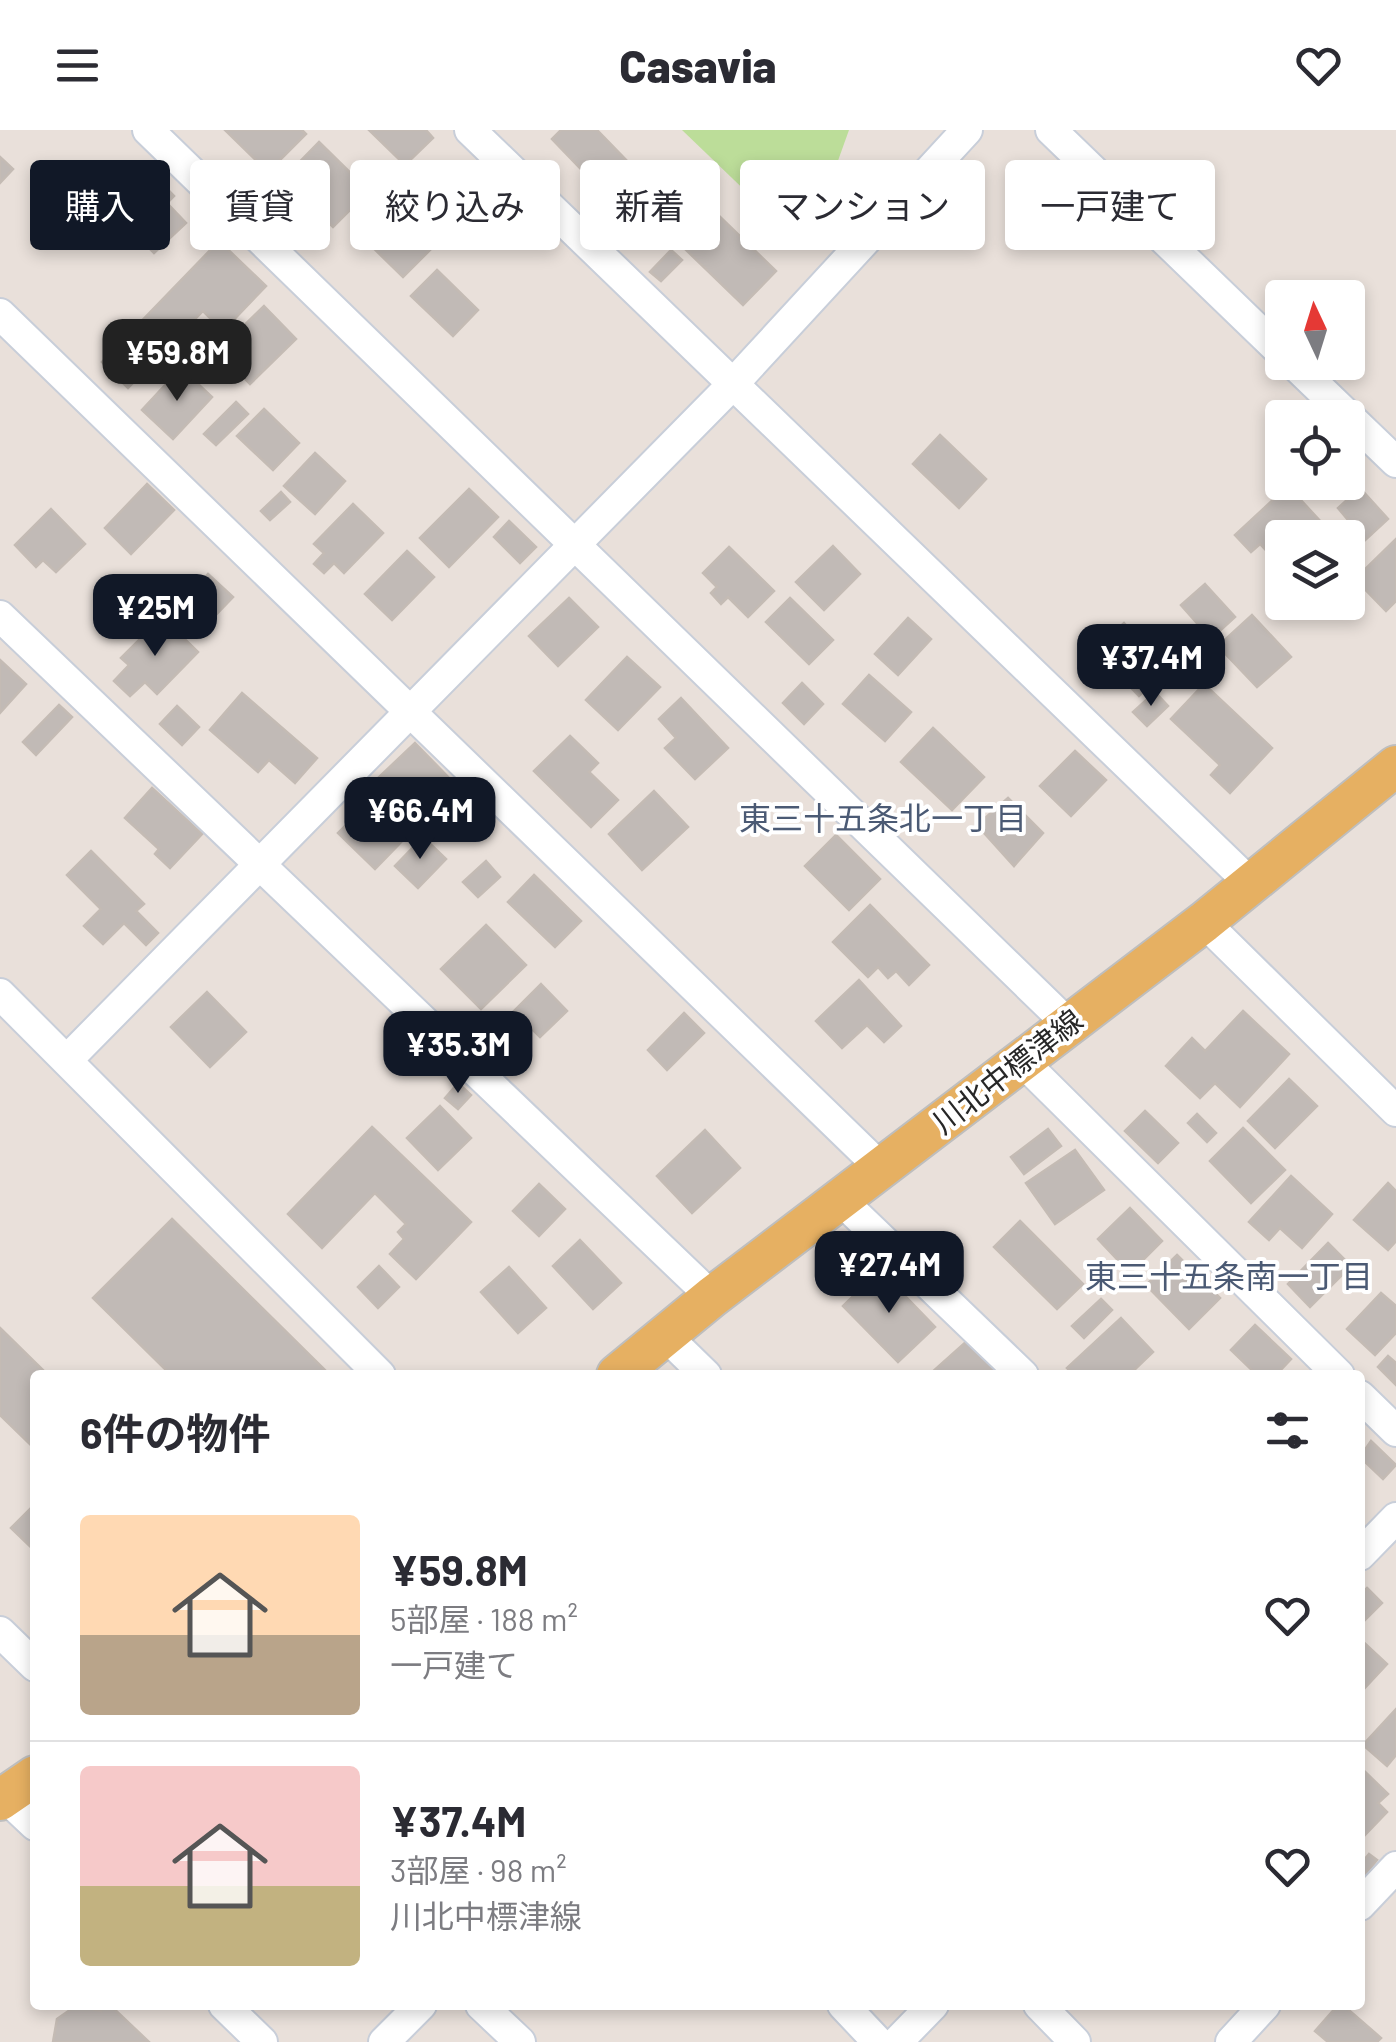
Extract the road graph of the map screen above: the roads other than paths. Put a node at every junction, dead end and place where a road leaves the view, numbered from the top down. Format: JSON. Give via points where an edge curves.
{"nodes":[{"id":1,"x":148,"y":130,"type":"edge"},
{"id":2,"x":470,"y":130,"type":"edge"},
{"id":3,"x":966,"y":130,"type":"edge"},
{"id":4,"x":1051,"y":130,"type":"edge"},
{"id":5,"x":0,"y":314,"type":"edge"},
{"id":6,"x":1265,"y":337,"type":"edge"},
{"id":7,"x":1311,"y":380,"type":"edge"},
{"id":8,"x":732,"y":385,"type":"junction"},
{"id":9,"x":1396,"y":462,"type":"edge"},
{"id":10,"x":575,"y":547,"type":"junction"},
{"id":11,"x":0,"y":616,"type":"edge"},
{"id":12,"x":407,"y":711,"type":"junction"},
{"id":13,"x":1396,"y":766,"type":"edge"},
{"id":14,"x":260,"y":862,"type":"junction"},
{"id":15,"x":1250,"y":882,"type":"junction"},
{"id":16,"x":1204,"y":922,"type":"junction"},
{"id":17,"x":0,"y":994,"type":"edge"},
{"id":18,"x":1068,"y":1024,"type":"junction"},
{"id":19,"x":68,"y":1060,"type":"junction"},
{"id":20,"x":1024,"y":1062,"type":"junction"},
{"id":21,"x":1396,"y":1112,"type":"edge"},
{"id":22,"x":882,"y":1170,"type":"junction"},
{"id":23,"x":843,"y":1202,"type":"junction"},
{"id":24,"x":712,"y":1298,"type":"junction"},
{"id":25,"x":667,"y":1337,"type":"junction"},
{"id":26,"x":375,"y":1370,"type":"edge"},
{"id":27,"x":624,"y":1370,"type":"edge"},
{"id":28,"x":701,"y":1370,"type":"edge"},
{"id":29,"x":1017,"y":1370,"type":"edge"},
{"id":30,"x":1334,"y":1370,"type":"edge"},
{"id":31,"x":1365,"y":1401,"type":"edge"},
{"id":32,"x":1396,"y":1432,"type":"edge"},
{"id":33,"x":1396,"y":1518,"type":"edge"},
{"id":34,"x":1365,"y":1551,"type":"edge"},
{"id":35,"x":0,"y":1632,"type":"edge"},
{"id":36,"x":30,"y":1661,"type":"edge"},
{"id":37,"x":13,"y":1791,"type":"edge"},
{"id":38,"x":30,"y":1817,"type":"edge"},
{"id":39,"x":1396,"y":1867,"type":"edge"},
{"id":40,"x":1365,"y":1900,"type":"edge"},
{"id":41,"x":229,"y":2010,"type":"edge"},
{"id":42,"x":415,"y":2010,"type":"edge"},
{"id":43,"x":486,"y":2010,"type":"edge"},
{"id":44,"x":848,"y":2010,"type":"edge"},
{"id":45,"x":928,"y":2010,"type":"edge"},
{"id":46,"x":1044,"y":2010,"type":"edge"},
{"id":47,"x":1261,"y":2010,"type":"edge"},
{"id":48,"x":374,"y":2039,"type":"edge"},
{"id":49,"x":262,"y":2042,"type":"edge"},
{"id":50,"x":520,"y":2042,"type":"edge"},
{"id":51,"x":878,"y":2042,"type":"edge"},
{"id":52,"x":897,"y":2042,"type":"edge"},
{"id":53,"x":1076,"y":2042,"type":"edge"},
{"id":54,"x":1230,"y":2042,"type":"edge"}],
"edges":[{"from":1,"to":10,"type":"street"},
{"from":2,"to":8,"type":"street"},
{"from":3,"to":8,"type":"street"},
{"from":4,"to":6,"type":"street"},
{"from":5,"to":12,"type":"street"},
{"from":7,"to":9,"type":"street"},
{"from":8,"to":10,"type":"street"},
{"from":8,"to":15,"type":"street"},
{"from":10,"to":12,"type":"street"},
{"from":10,"to":18,"type":"street"},
{"from":11,"to":14,"type":"street"},
{"from":12,"to":14,"type":"street"},
{"from":12,"to":22,"type":"street"},
{"from":13,"to":15,"type":"main road","name":"川北中標津線"},
{"from":14,"to":19,"type":"street"},
{"from":14,"to":24,"type":"street"},
{"from":15,"to":16,"type":"main road","name":"川北中標津線"},
{"from":16,"to":18,"type":"main road","name":"川北中標津線"},
{"from":16,"to":21,"type":"street"},
{"from":17,"to":19,"type":"street"},
{"from":18,"to":20,"type":"main road","name":"川北中標津線"},
{"from":19,"to":26,"type":"street"},
{"from":20,"to":22,"type":"main road","name":"川北中標津線"},
{"from":20,"to":30,"type":"street"},
{"from":22,"to":23,"type":"main road","name":"川北中標津線"},
{"from":23,"to":24,"type":"main road","name":"川北中標津線"},
{"from":23,"to":29,"type":"street"},
{"from":24,"to":25,"type":"main road","name":"川北中標津線"},
{"from":25,"to":27,"type":"main road","name":"川北中標津線"},
{"from":25,"to":28,"type":"street"},
{"from":31,"to":32,"type":"street"},
{"from":33,"to":34,"type":"street"},
{"from":35,"to":36,"type":"street"},
{"from":37,"to":38,"type":"street"},
{"from":39,"to":40,"type":"street"},
{"from":41,"to":49,"type":"street"},
{"from":42,"to":48,"type":"street"},
{"from":43,"to":50,"type":"street"},
{"from":44,"to":51,"type":"street"},
{"from":45,"to":52,"type":"street"},
{"from":46,"to":53,"type":"street"},
{"from":47,"to":54,"type":"street"}]}
